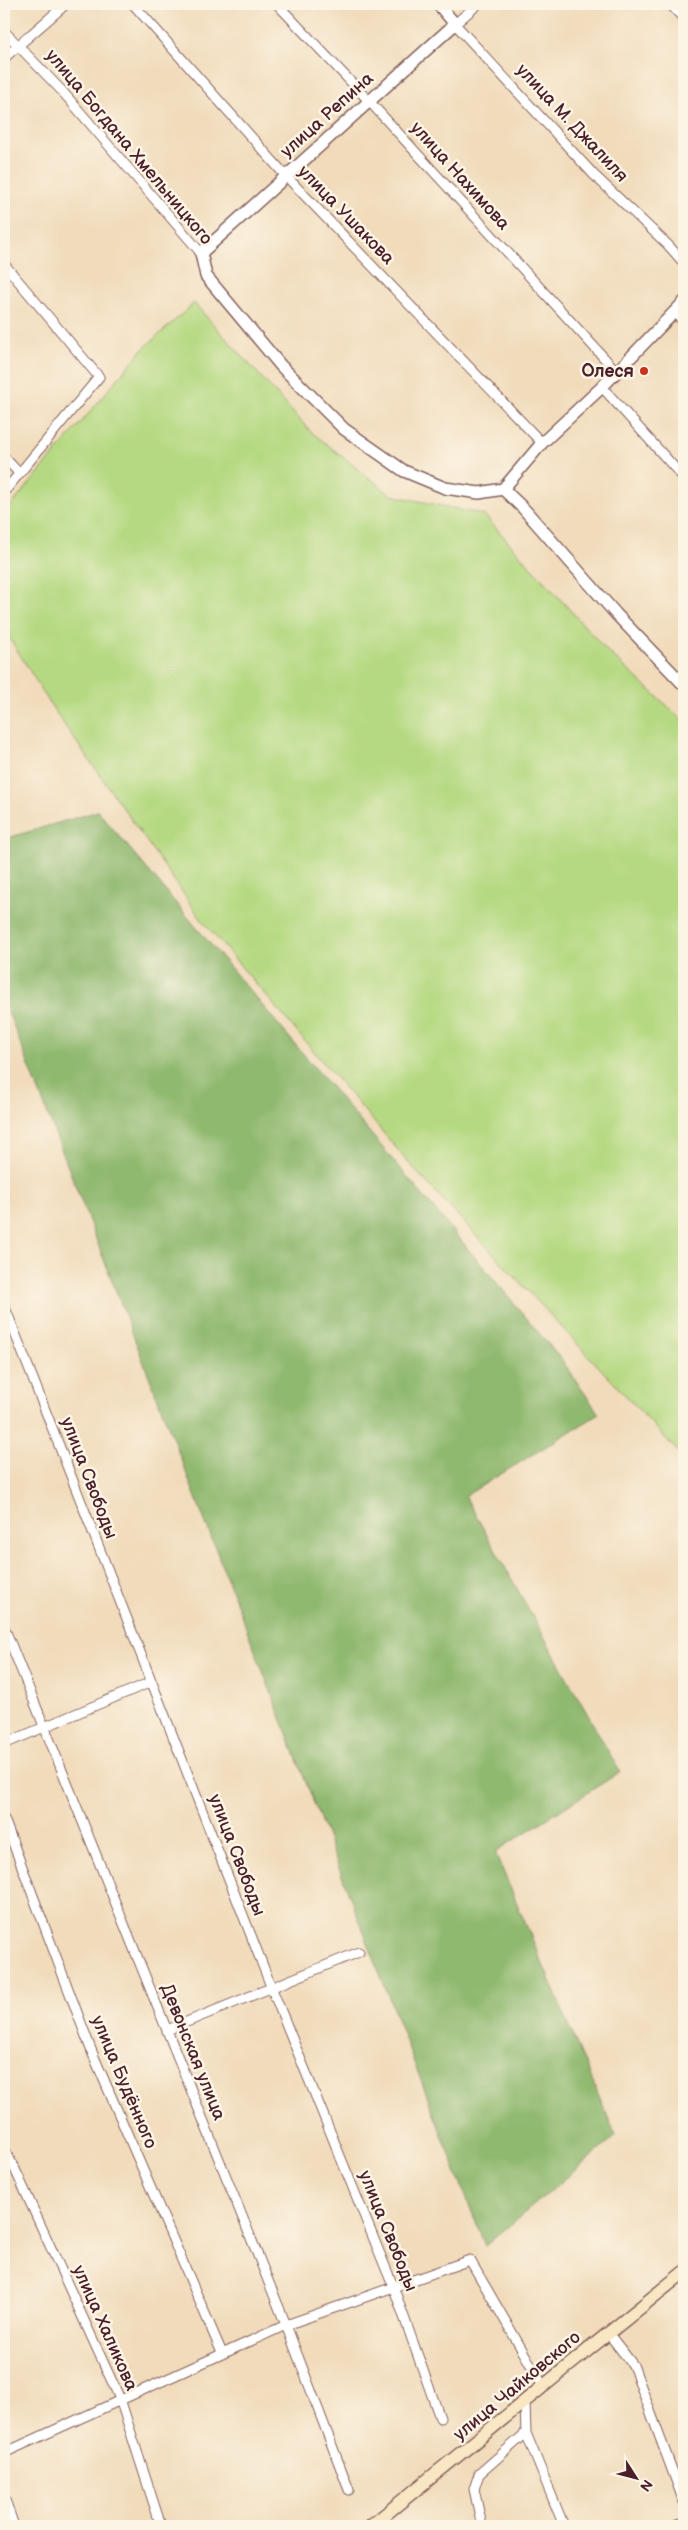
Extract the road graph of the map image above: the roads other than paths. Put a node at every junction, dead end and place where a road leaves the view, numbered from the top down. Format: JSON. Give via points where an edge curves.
{"nodes":[{"id":1,"x":66,"y":4,"type":"edge"},
{"id":2,"x":132,"y":4,"type":"edge"},
{"id":3,"x":277,"y":4,"type":"edge"},
{"id":4,"x":438,"y":4,"type":"edge"},
{"id":5,"x":478,"y":4,"type":"edge"},
{"id":6,"x":670,"y":4,"type":"edge"},
{"id":7,"x":684,"y":19,"type":"edge"},
{"id":8,"x":455,"y":24,"type":"junction"},
{"id":9,"x":4,"y":31,"type":"edge"},
{"id":10,"x":18,"y":45,"type":"junction"},
{"id":11,"x":4,"y":58,"type":"edge"},
{"id":12,"x":369,"y":100,"type":"junction"},
{"id":13,"x":285,"y":175,"type":"junction"},
{"id":14,"x":201,"y":253,"type":"junction"},
{"id":15,"x":684,"y":263,"type":"edge"},
{"id":16,"x":4,"y":264,"type":"edge"},
{"id":17,"x":684,"y":302,"type":"edge"},
{"id":18,"x":675,"y":312,"type":"junction"},
{"id":19,"x":684,"y":322,"type":"edge"},
{"id":20,"x":617,"y":372,"type":"junction"},
{"id":21,"x":602,"y":387,"type":"junction"},
{"id":22,"x":542,"y":443,"type":"junction"},
{"id":23,"x":4,"y":456,"type":"edge"},
{"id":24,"x":19,"y":473,"type":"junction"},
{"id":25,"x":684,"y":478,"type":"edge"},
{"id":26,"x":504,"y":489,"type":"junction"},
{"id":27,"x":4,"y":492,"type":"edge"},
{"id":28,"x":684,"y":685,"type":"edge"},
{"id":29,"x":4,"y":1305,"type":"edge"},
{"id":30,"x":4,"y":1627,"type":"edge"},
{"id":31,"x":151,"y":1682,"type":"junction"},
{"id":32,"x":45,"y":1728,"type":"junction"},
{"id":33,"x":4,"y":1744,"type":"edge"},
{"id":34,"x":4,"y":1819,"type":"edge"},
{"id":35,"x":359,"y":1952,"type":"dead end"},
{"id":36,"x":272,"y":1989,"type":"junction"},
{"id":37,"x":167,"y":2030,"type":"junction"},
{"id":38,"x":4,"y":2150,"type":"edge"},
{"id":39,"x":684,"y":2272,"type":"edge"},
{"id":40,"x":393,"y":2286,"type":"junction"},
{"id":41,"x":286,"y":2325,"type":"junction"},
{"id":42,"x":608,"y":2333,"type":"junction"},
{"id":43,"x":222,"y":2354,"type":"junction"},
{"id":44,"x":543,"y":2386,"type":"junction"},
{"id":45,"x":120,"y":2399,"type":"junction"},
{"id":46,"x":524,"y":2403,"type":"junction"},
{"id":47,"x":440,"y":2418,"type":"dead end"},
{"id":48,"x":526,"y":2433,"type":"junction"},
{"id":49,"x":4,"y":2452,"type":"edge"},
{"id":50,"x":349,"y":2490,"type":"dead end"},
{"id":51,"x":4,"y":2497,"type":"edge"},
{"id":52,"x":684,"y":2502,"type":"edge"},
{"id":53,"x":684,"y":2523,"type":"edge"},
{"id":54,"x":14,"y":2526,"type":"edge"},
{"id":55,"x":161,"y":2526,"type":"edge"},
{"id":56,"x":371,"y":2526,"type":"edge"},
{"id":57,"x":482,"y":2526,"type":"edge"},
{"id":58,"x":564,"y":2526,"type":"edge"},
{"id":59,"x":675,"y":2526,"type":"edge"}],
"edges":[{"from":1,"to":10,"type":"street"},
{"from":2,"to":13,"type":"street","name":"улица Ушакова"},
{"from":3,"to":12,"type":"street","name":"улица Нахимова"},
{"from":4,"to":8,"type":"street","name":"улица М. Джалиля"},
{"from":5,"to":8,"type":"street","name":"улица Репина"},
{"from":6,"to":7,"type":"street"},
{"from":8,"to":12,"type":"street","name":"улица Репина"},
{"from":8,"to":15,"type":"street","name":"улица М. Джалиля","via":[[594,175]]},
{"from":9,"to":10,"type":"street","name":"улица Богдана Хмельницкого"},
{"from":10,"to":11,"type":"street"},
{"from":10,"to":14,"type":"street","name":"улица Богдана Хмельницкого","via":[[62,91]]},
{"from":12,"to":13,"type":"street","name":"улица Репина"},
{"from":12,"to":20,"type":"street","name":"улица Нахимова"},
{"from":13,"to":14,"type":"street","name":"улица Репина"},
{"from":13,"to":22,"type":"street","name":"улица Ушакова"},
{"from":14,"to":26,"type":"street","name":"улица Богдана Хмельницкого","via":[[206,276],[281,366],[344,429],[404,471],[445,488],[479,493]]},
{"from":16,"to":24,"type":"street","via":[[99,377]]},
{"from":17,"to":18,"type":"street"},
{"from":18,"to":19,"type":"street"},
{"from":18,"to":20,"type":"street"},
{"from":20,"to":21,"type":"street"},
{"from":21,"to":22,"type":"street"},
{"from":21,"to":25,"type":"street"},
{"from":22,"to":26,"type":"street"},
{"from":23,"to":24,"type":"street"},
{"from":24,"to":27,"type":"street"},
{"from":26,"to":28,"type":"street"},
{"from":29,"to":31,"type":"street","name":"улица Свободы"},
{"from":30,"to":32,"type":"street","name":"Девонская улица"},
{"from":31,"to":32,"type":"street"},
{"from":31,"to":36,"type":"street","name":"улица Свободы"},
{"from":32,"to":33,"type":"street"},
{"from":32,"to":37,"type":"street","name":"Девонская улица"},
{"from":34,"to":43,"type":"street","name":"улица Будённого","via":[[92,2052]]},
{"from":35,"to":36,"type":"street"},
{"from":36,"to":37,"type":"street"},
{"from":36,"to":40,"type":"street","name":"улица Свободы"},
{"from":37,"to":41,"type":"street","name":"Девонская улица"},
{"from":38,"to":45,"type":"street","name":"улица Халикова"},
{"from":39,"to":42,"type":"main road","name":"улица Чайковского"},
{"from":40,"to":41,"type":"street"},
{"from":40,"to":44,"type":"street","via":[[470,2260]]},
{"from":40,"to":47,"type":"street","name":"улица Свободы"},
{"from":41,"to":43,"type":"street"},
{"from":41,"to":50,"type":"street","name":"Девонская улица"},
{"from":42,"to":44,"type":"main road","name":"улица Чайковского"},
{"from":42,"to":52,"type":"street","via":[[633,2365]]},
{"from":43,"to":45,"type":"street"},
{"from":44,"to":46,"type":"main road","name":"улица Чайковского"},
{"from":45,"to":49,"type":"street"},
{"from":45,"to":55,"type":"street","name":"улица Халикова"},
{"from":46,"to":48,"type":"street"},
{"from":46,"to":56,"type":"main road","name":"улица Чайковского"},
{"from":48,"to":57,"type":"street","via":[[479,2474],[474,2489]]},
{"from":48,"to":58,"type":"street"},
{"from":51,"to":54,"type":"street"},
{"from":53,"to":59,"type":"street"}]}
